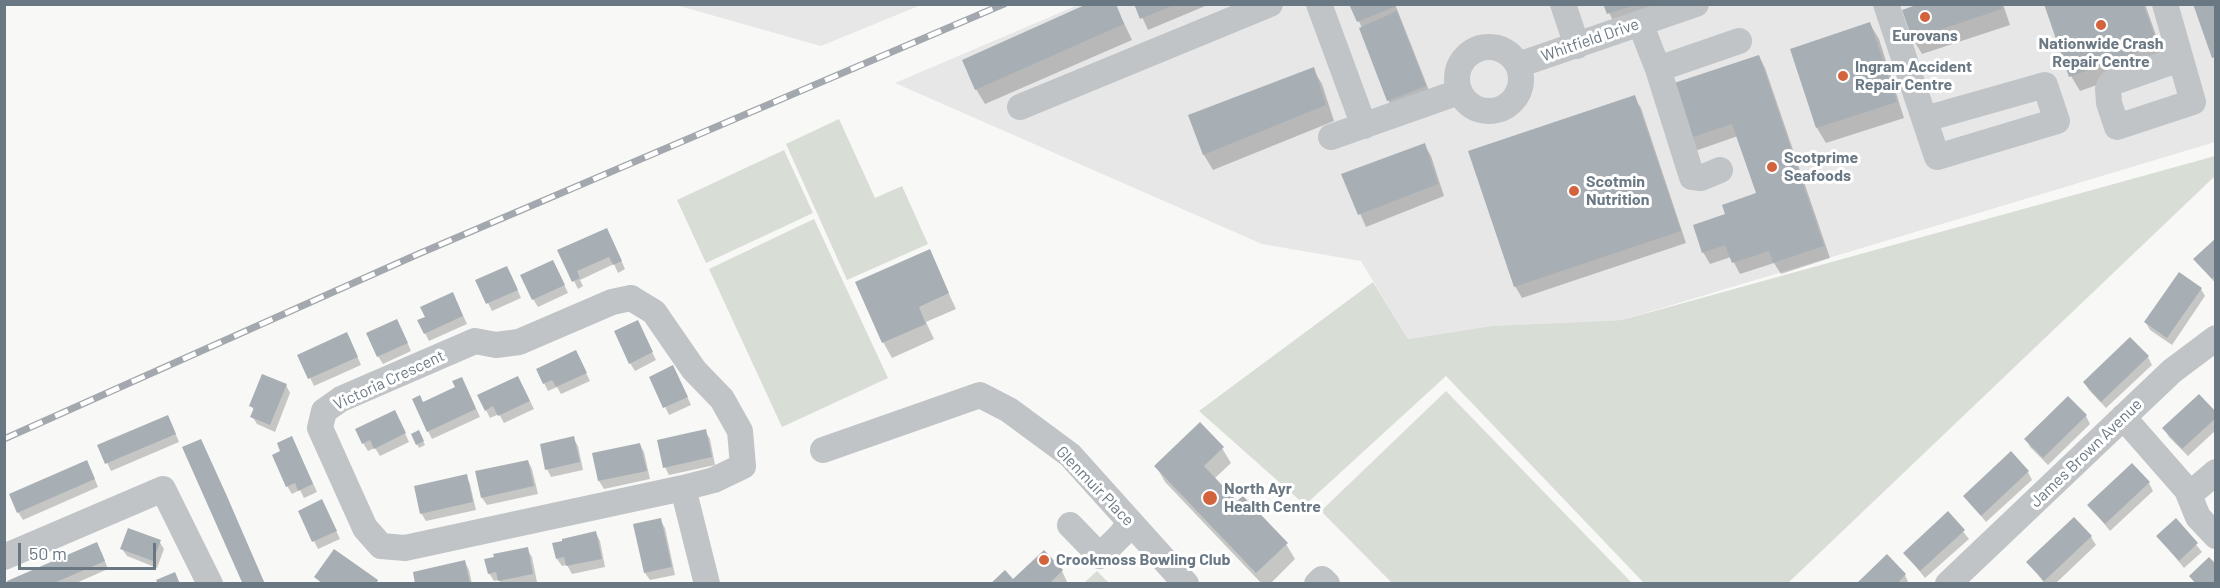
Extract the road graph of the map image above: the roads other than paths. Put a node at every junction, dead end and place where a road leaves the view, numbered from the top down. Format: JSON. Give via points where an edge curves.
{"nodes":[{"id":1,"x":1270,"y":4,"type":"edge"},
{"id":2,"x":1318,"y":4,"type":"edge"},
{"id":3,"x":1563,"y":4,"type":"edge"},
{"id":4,"x":1696,"y":4,"type":"edge"},
{"id":5,"x":1886,"y":4,"type":"edge"},
{"id":6,"x":2165,"y":4,"type":"edge"},
{"id":7,"x":1640,"y":23,"type":"junction"},
{"id":8,"x":1739,"y":41,"type":"dead end"},
{"id":9,"x":1577,"y":46,"type":"junction"},
{"id":10,"x":2180,"y":59,"type":"dead end"},
{"id":11,"x":1518,"y":65,"type":"junction"},
{"id":12,"x":1658,"y":69,"type":"junction"},
{"id":13,"x":1459,"y":92,"type":"junction"},
{"id":14,"x":1020,"y":107,"type":"dead end"},
{"id":15,"x":1926,"y":119,"type":"junction"},
{"id":16,"x":1364,"y":126,"type":"junction"},
{"id":17,"x":1331,"y":137,"type":"dead end"},
{"id":18,"x":1720,"y":170,"type":"dead end"},
{"id":19,"x":2216,"y":338,"type":"edge"},
{"id":20,"x":2123,"y":417,"type":"junction"},
{"id":21,"x":824,"y":450,"type":"dead end"},
{"id":22,"x":2216,"y":472,"type":"edge"},
{"id":23,"x":683,"y":488,"type":"junction"},
{"id":24,"x":2189,"y":495,"type":"junction"},
{"id":25,"x":1130,"y":522,"type":"junction"},
{"id":26,"x":1070,"y":525,"type":"dead end"},
{"id":27,"x":2216,"y":536,"type":"edge"},
{"id":28,"x":4,"y":557,"type":"edge"},
{"id":29,"x":1960,"y":580,"type":"edge"},
{"id":30,"x":210,"y":584,"type":"edge"},
{"id":31,"x":707,"y":584,"type":"edge"},
{"id":32,"x":1186,"y":584,"type":"edge"},
{"id":33,"x":1317,"y":584,"type":"edge"},
{"id":34,"x":1327,"y":584,"type":"edge"}],
"edges":[{"from":1,"to":14,"type":"street"},
{"from":2,"to":16,"type":"street"},
{"from":3,"to":9,"type":"street"},
{"from":4,"to":7,"type":"street","name":"Whitfield Drive"},
{"from":5,"to":15,"type":"street"},
{"from":6,"to":10,"type":"street"},
{"from":7,"to":9,"type":"street","name":"Whitfield Drive"},
{"from":7,"to":12,"type":"street"},
{"from":8,"to":12,"type":"street"},
{"from":9,"to":11,"type":"street","name":"Whitfield Drive"},
{"from":11,"to":13,"type":"street","via":[[1505,51],[1494,47],[1476,49],[1460,64],[1456,79]]},
{"from":11,"to":13,"type":"street","via":[[1520,88],[1515,99],[1500,110],[1478,110]]},
{"from":12,"to":18,"type":"street","via":[[1692,177],[1701,178]]},
{"from":13,"to":16,"type":"street"},
{"from":15,"to":15,"type":"street","via":[[1937,157],[2056,121],[2045,85]]},
{"from":16,"to":17,"type":"street"},
{"from":19,"to":20,"type":"street","name":"James Brown Avenue","via":[[2172,371]]},
{"from":20,"to":24,"type":"street"},
{"from":20,"to":29,"type":"street","name":"James Brown Avenue"},
{"from":21,"to":25,"type":"street","name":"Glenmuir Place","via":[[981,395],[1009,410],[1070,455]]},
{"from":22,"to":24,"type":"street"},
{"from":23,"to":23,"type":"street","name":"Victoria Crescent","via":[[405,548],[381,546],[365,528],[320,429],[324,411],[341,399],[475,341],[496,345],[519,342],[612,302],[631,298],[654,312],[694,370],[722,399],[740,431],[743,466],[714,480]]},
{"from":23,"to":31,"type":"street"},
{"from":24,"to":27,"type":"street","via":[[2198,517]]},
{"from":25,"to":26,"type":"street","via":[[1100,556]]},
{"from":25,"to":32,"type":"street","name":"Glenmuir Place"},
{"from":28,"to":30,"type":"street","via":[[163,489]]},
{"from":33,"to":34,"type":"street","via":[[1322,579]]}]}
